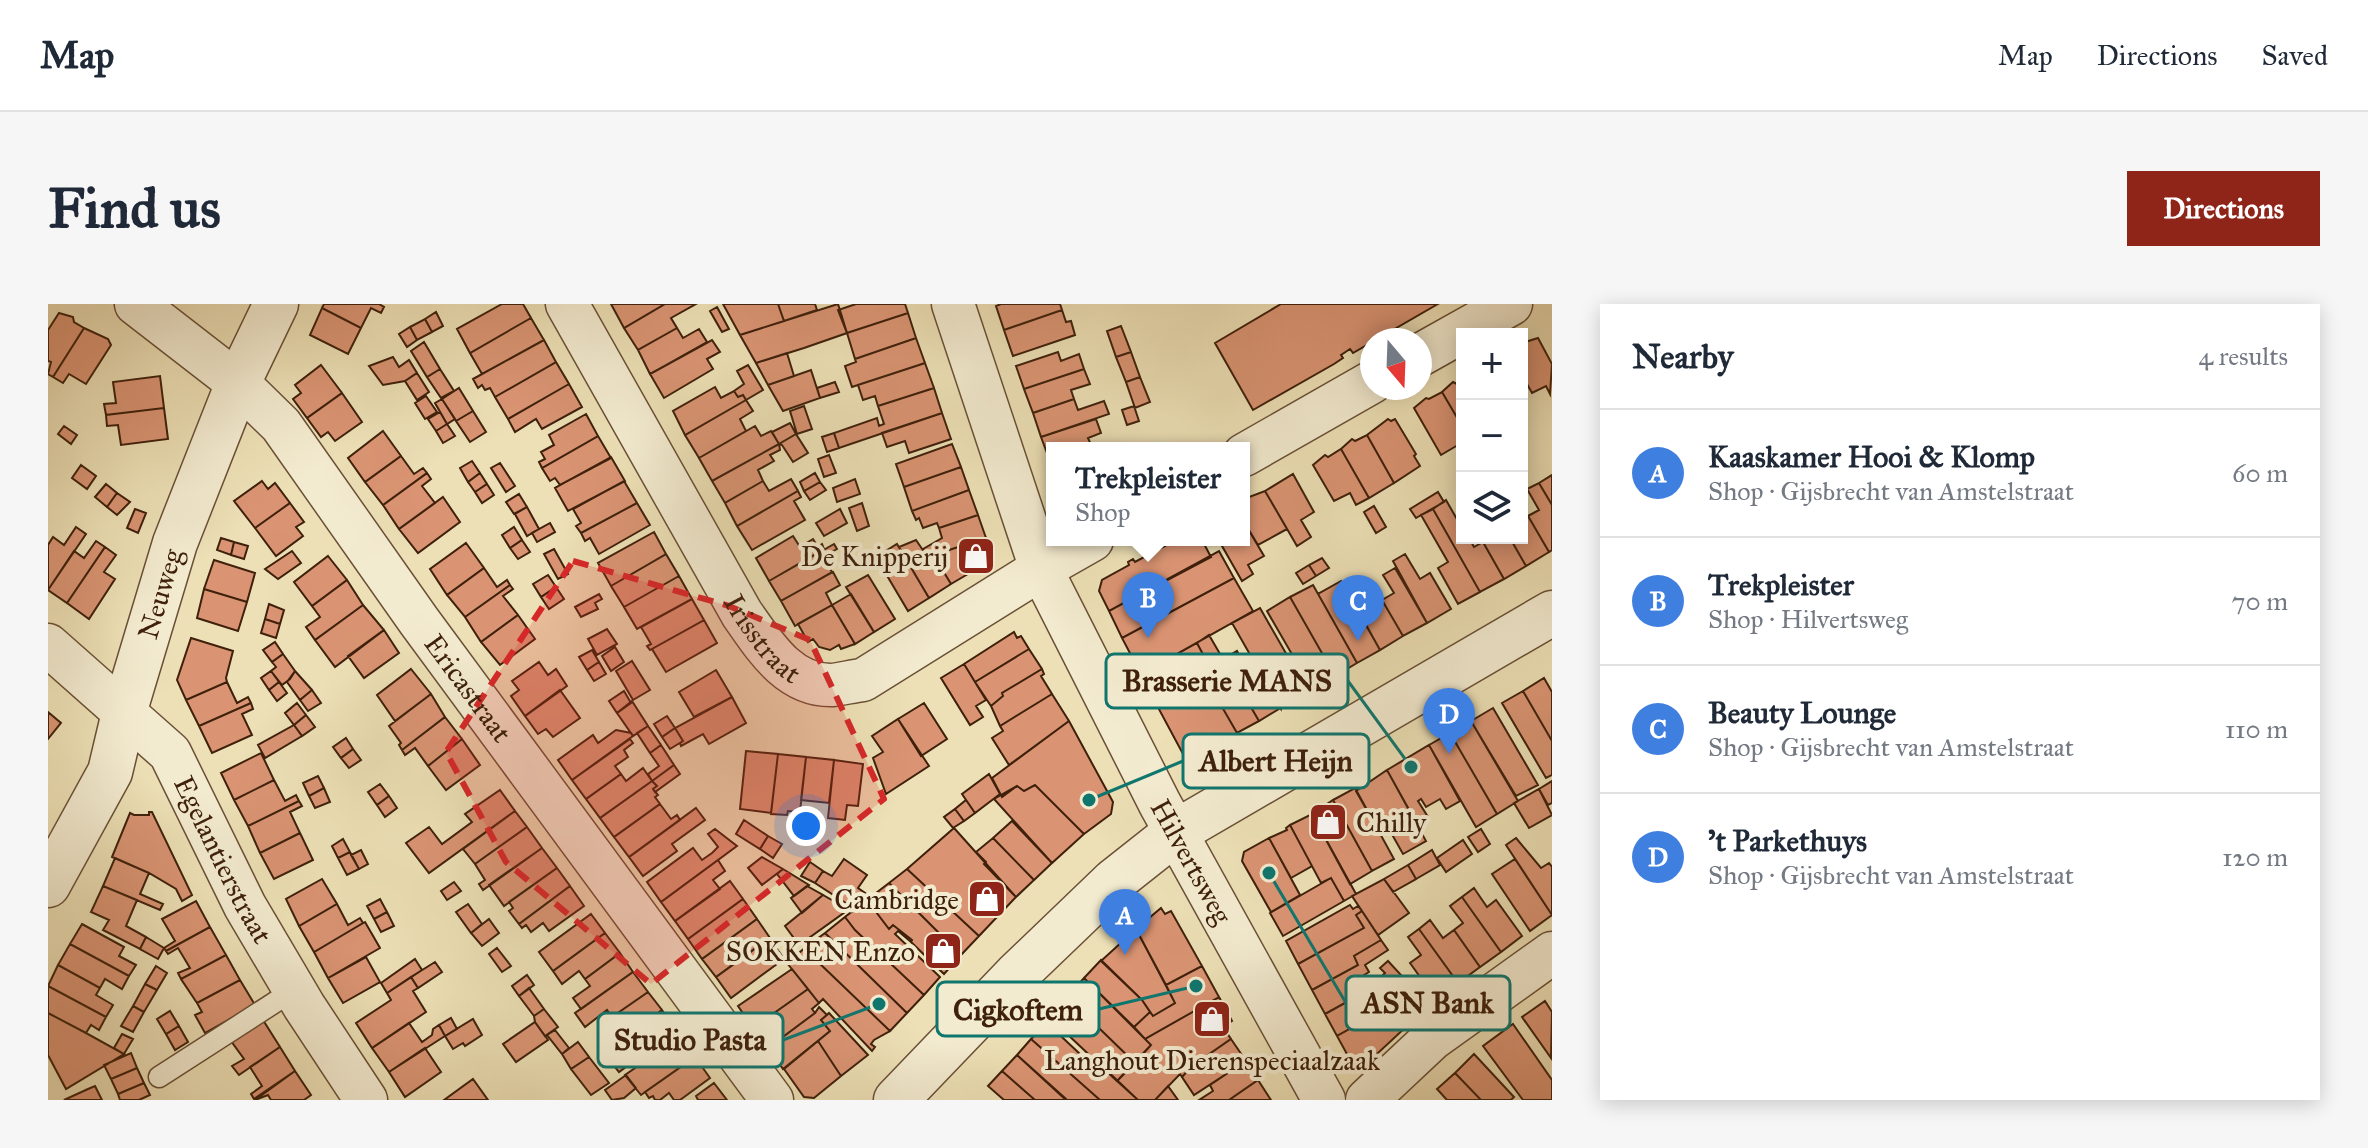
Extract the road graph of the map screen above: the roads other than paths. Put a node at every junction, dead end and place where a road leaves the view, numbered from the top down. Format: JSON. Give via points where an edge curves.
{"nodes":[{"id":1,"x":136,"y":304,"type":"edge"},
{"id":2,"x":276,"y":304,"type":"edge"},
{"id":3,"x":567,"y":304,"type":"edge"},
{"id":4,"x":953,"y":304,"type":"edge"},
{"id":5,"x":1511,"y":304,"type":"edge"},
{"id":6,"x":1432,"y":348,"type":"edge"},
{"id":7,"x":238,"y":383,"type":"junction"},
{"id":8,"x":1360,"y":389,"type":"edge"},
{"id":9,"x":1250,"y":452,"type":"edge"},
{"id":10,"x":1081,"y":546,"type":"edge"},
{"id":11,"x":1041,"y":569,"type":"junction"},
{"id":12,"x":1552,"y":613,"type":"edge"},
{"id":13,"x":48,"y":645,"type":"edge"},
{"id":14,"x":124,"y":713,"type":"junction"},
{"id":15,"x":1176,"y":832,"type":"junction"},
{"id":16,"x":48,"y":885,"type":"edge"},
{"id":17,"x":1552,"y":953,"type":"edge"},
{"id":18,"x":294,"y":990,"type":"junction"},
{"id":19,"x":159,"y":1077,"type":"dead end"},
{"id":20,"x":366,"y":1100,"type":"edge"},
{"id":21,"x":772,"y":1100,"type":"edge"},
{"id":22,"x":896,"y":1100,"type":"edge"},
{"id":23,"x":1324,"y":1100,"type":"edge"},
{"id":24,"x":1367,"y":1100,"type":"edge"}],
"edges":[{"from":1,"to":7,"type":"street","name":"Ericastraat"},
{"from":2,"to":7,"type":"street","name":"Neuweg"},
{"from":3,"to":11,"type":"street","name":"Irisstraat","via":[[742,614],[774,658],[791,671],[830,685],[863,680]]},
{"from":4,"to":11,"type":"street","name":"Hilvertsweg"},
{"from":5,"to":6,"type":"street"},
{"from":7,"to":14,"type":"street","name":"Neuweg","via":[[175,543]]},
{"from":7,"to":21,"type":"street","name":"Ericastraat","via":[[281,425]]},
{"from":8,"to":9,"type":"street"},
{"from":10,"to":11,"type":"street","name":"Irisstraat"},
{"from":11,"to":15,"type":"street","name":"Hilvertsweg"},
{"from":12,"to":15,"type":"street"},
{"from":13,"to":14,"type":"street","name":"Egelantierstraat"},
{"from":14,"to":16,"type":"street","name":"Neuweg","via":[[110,772]]},
{"from":14,"to":18,"type":"street","name":"Egelantierstraat","via":[[170,753],[245,906]]},
{"from":15,"to":22,"type":"street","via":[[1114,881]]},
{"from":15,"to":23,"type":"street","name":"Hilvertsweg"},
{"from":17,"to":24,"type":"street","via":[[1432,1039]]},
{"from":18,"to":19,"type":"lane"},
{"from":18,"to":20,"type":"street","name":"Egelantierstraat"}]}
